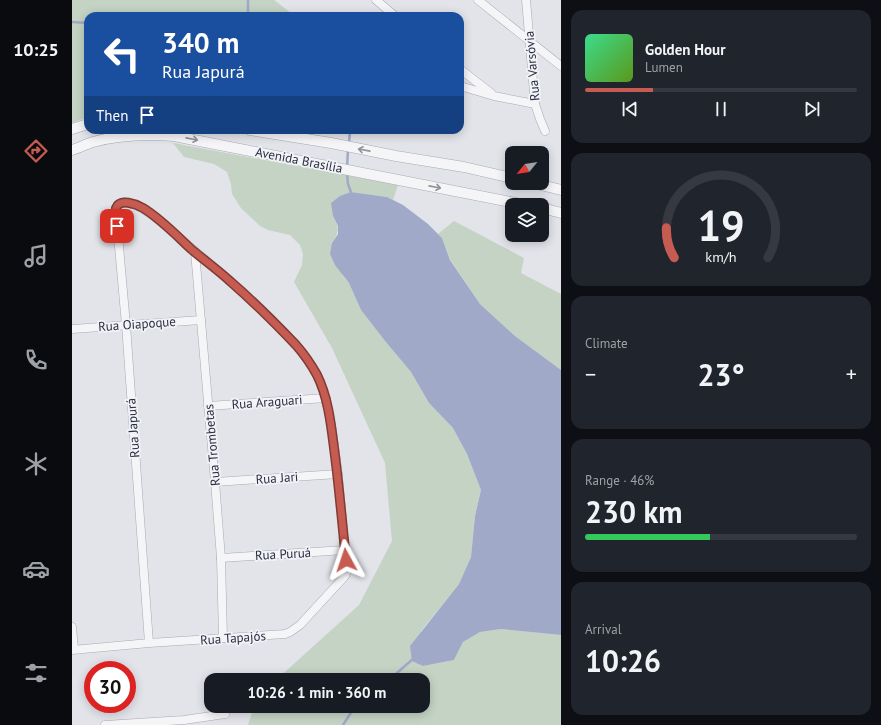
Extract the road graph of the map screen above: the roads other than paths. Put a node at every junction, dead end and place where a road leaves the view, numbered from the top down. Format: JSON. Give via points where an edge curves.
{"nodes":[{"id":1,"x":376,"y":0,"type":"edge"},
{"id":2,"x":478,"y":0,"type":"edge"},
{"id":3,"x":526,"y":0,"type":"edge"},
{"id":4,"x":390,"y":12,"type":"edge"},
{"id":5,"x":530,"y":42,"type":"junction"},
{"id":6,"x":561,"y":66,"type":"edge"},
{"id":7,"x":464,"y":72,"type":"edge"},
{"id":8,"x":464,"y":87,"type":"edge"},
{"id":9,"x":494,"y":96,"type":"junction"},
{"id":10,"x":535,"y":104,"type":"junction"},
{"id":11,"x":84,"y":125,"type":"edge"},
{"id":12,"x":72,"y":129,"type":"edge"},
{"id":13,"x":545,"y":131,"type":"dead end"},
{"id":14,"x":275,"y":134,"type":"edge"},
{"id":15,"x":72,"y":150,"type":"edge"},
{"id":16,"x":505,"y":176,"type":"edge"},
{"id":17,"x":549,"y":187,"type":"edge"},
{"id":18,"x":561,"y":190,"type":"edge"},
{"id":19,"x":505,"y":201,"type":"edge"},
{"id":20,"x":549,"y":209,"type":"edge"},
{"id":21,"x":116,"y":212,"type":"joint"},
{"id":22,"x":561,"y":212,"type":"edge"},
{"id":23,"x":195,"y":252,"type":"junction"},
{"id":24,"x":201,"y":320,"type":"junction"},
{"id":25,"x":126,"y":325,"type":"junction"},
{"id":26,"x":72,"y":329,"type":"edge"},
{"id":27,"x":326,"y":398,"type":"junction"},
{"id":28,"x":208,"y":406,"type":"junction"},
{"id":29,"x":338,"y":474,"type":"junction"},
{"id":30,"x":216,"y":482,"type":"junction"},
{"id":31,"x":345,"y":550,"type":"junction"},
{"id":32,"x":221,"y":558,"type":"junction"},
{"id":33,"x":72,"y":627,"type":"edge"},
{"id":34,"x":223,"y":638,"type":"junction"},
{"id":35,"x":149,"y":643,"type":"junction"},
{"id":36,"x":73,"y":649,"type":"edge"},
{"id":37,"x":225,"y":714,"type":"dead end"},
{"id":38,"x":184,"y":722,"type":"edge"},
{"id":39,"x":105,"y":725,"type":"edge"}],
"edges":[{"from":1,"to":4,"type":"street"},
{"from":2,"to":5,"type":"street"},
{"from":3,"to":5,"type":"street","name":"Rua Varsóvia"},
{"from":5,"to":6,"type":"street"},
{"from":5,"to":10,"type":"street","name":"Rua Varsóvia"},
{"from":7,"to":9,"type":"street"},
{"from":8,"to":9,"type":"street"},
{"from":9,"to":10,"type":"street"},
{"from":10,"to":13,"type":"street","name":"Rua Varsóvia"},
{"from":11,"to":12,"type":"street"},
{"from":16,"to":14,"type":"street","name":"Avenida Brasília","one_way":true},
{"from":15,"to":19,"type":"street","name":"Avenida Brasília","one_way":true,"via":[[92,142],[122,136],[174,136]]},
{"from":17,"to":18,"type":"street"},
{"from":20,"to":22,"type":"street"},
{"from":21,"to":23,"type":"street","name":"Rua Tapajós","via":[[117,205],[123,202],[142,208]]},
{"from":21,"to":25,"type":"street","name":"Rua Japurá"},
{"from":23,"to":24,"type":"street","name":"Rua Trombetas"},
{"from":23,"to":27,"type":"street","name":"Rua Tapajós","via":[[267,315],[297,346],[317,375]]},
{"from":24,"to":25,"type":"street","name":"Rua Oiapoque"},
{"from":24,"to":28,"type":"street","name":"Rua Trombetas"},
{"from":25,"to":26,"type":"street","name":"Rua Oiapoque"},
{"from":25,"to":35,"type":"street","name":"Rua Japurá"},
{"from":27,"to":28,"type":"street","name":"Rua Araguari"},
{"from":27,"to":29,"type":"street","name":"Rua Tapajós"},
{"from":28,"to":30,"type":"street","name":"Rua Trombetas"},
{"from":29,"to":30,"type":"street","name":"Rua Jari"},
{"from":29,"to":31,"type":"street","name":"Rua Tapajós"},
{"from":30,"to":32,"type":"street","name":"Rua Trombetas"},
{"from":31,"to":32,"type":"street","name":"Rua Puruá"},
{"from":31,"to":34,"type":"street","name":"Rua Tapajós","via":[[345,576],[295,629],[285,634]]},
{"from":32,"to":34,"type":"street","name":"Rua Trombetas"},
{"from":33,"to":36,"type":"street"},
{"from":34,"to":35,"type":"street","name":"Rua Tapajós"},
{"from":35,"to":36,"type":"street","name":"Rua Tapajós"},
{"from":37,"to":38,"type":"street"},
{"from":38,"to":39,"type":"street"}]}
